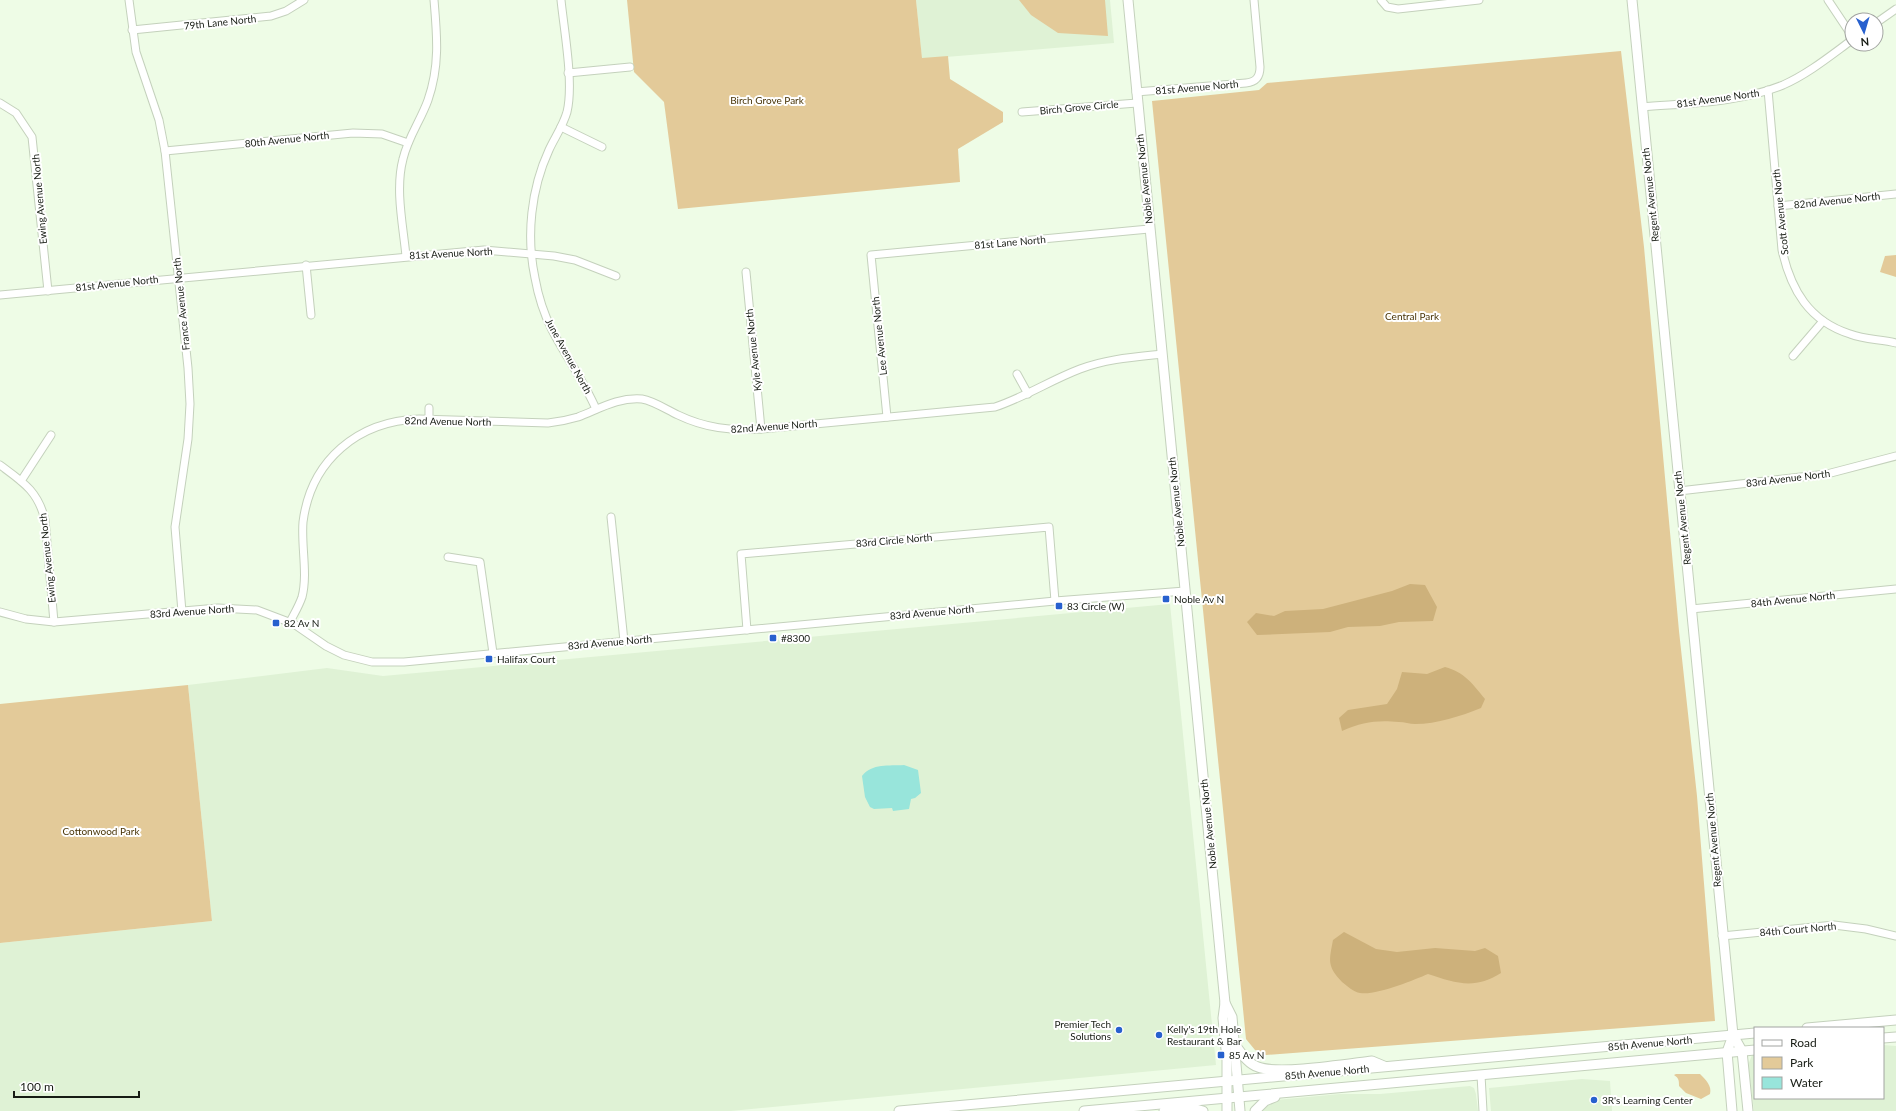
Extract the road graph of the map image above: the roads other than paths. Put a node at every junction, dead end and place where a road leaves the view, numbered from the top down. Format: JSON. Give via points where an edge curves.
{"nodes":[{"id":1,"x":129,"y":0,"type":"edge"},
{"id":2,"x":304,"y":0,"type":"edge"},
{"id":3,"x":434,"y":0,"type":"edge"},
{"id":4,"x":561,"y":0,"type":"edge"},
{"id":5,"x":1128,"y":0,"type":"edge"},
{"id":6,"x":1254,"y":0,"type":"edge"},
{"id":7,"x":1381,"y":0,"type":"edge"},
{"id":8,"x":1479,"y":0,"type":"edge"},
{"id":9,"x":1632,"y":0,"type":"edge"},
{"id":10,"x":1828,"y":0,"type":"edge"},
{"id":11,"x":1896,"y":9,"type":"edge"},
{"id":12,"x":1884,"y":17,"type":"edge"},
{"id":13,"x":1844,"y":24,"type":"edge"},
{"id":14,"x":132,"y":30,"type":"junction"},
{"id":15,"x":1844,"y":46,"type":"edge"},
{"id":16,"x":630,"y":67,"type":"dead end"},
{"id":17,"x":568,"y":72,"type":"junction"},
{"id":18,"x":1768,"y":90,"type":"junction"},
{"id":19,"x":1136,"y":92,"type":"junction"},
{"id":20,"x":0,"y":103,"type":"edge"},
{"id":21,"x":1137,"y":103,"type":"junction"},
{"id":22,"x":1642,"y":107,"type":"junction"},
{"id":23,"x":1022,"y":112,"type":"dead end"},
{"id":24,"x":561,"y":127,"type":"junction"},
{"id":25,"x":408,"y":143,"type":"junction"},
{"id":26,"x":602,"y":147,"type":"dead end"},
{"id":27,"x":165,"y":151,"type":"junction"},
{"id":28,"x":1896,"y":194,"type":"edge"},
{"id":29,"x":1778,"y":206,"type":"junction"},
{"id":30,"x":1149,"y":229,"type":"junction"},
{"id":31,"x":531,"y":254,"type":"junction"},
{"id":32,"x":871,"y":255,"type":"joint"},
{"id":33,"x":406,"y":256,"type":"junction"},
{"id":34,"x":306,"y":265,"type":"junction"},
{"id":35,"x":746,"y":272,"type":"dead end"},
{"id":36,"x":616,"y":276,"type":"dead end"},
{"id":37,"x":179,"y":277,"type":"junction"},
{"id":38,"x":48,"y":291,"type":"junction"},
{"id":39,"x":0,"y":295,"type":"edge"},
{"id":40,"x":311,"y":316,"type":"dead end"},
{"id":41,"x":1823,"y":321,"type":"junction"},
{"id":42,"x":1896,"y":343,"type":"edge"},
{"id":43,"x":1162,"y":354,"type":"junction"},
{"id":44,"x":1793,"y":356,"type":"dead end"},
{"id":45,"x":1017,"y":374,"type":"dead end"},
{"id":46,"x":1028,"y":394,"type":"junction"},
{"id":47,"x":429,"y":408,"type":"dead end"},
{"id":48,"x":596,"y":409,"type":"junction"},
{"id":49,"x":887,"y":417,"type":"junction"},
{"id":50,"x":428,"y":420,"type":"junction"},
{"id":51,"x":761,"y":429,"type":"junction"},
{"id":52,"x":51,"y":435,"type":"dead end"},
{"id":53,"x":1896,"y":456,"type":"edge"},
{"id":54,"x":0,"y":465,"type":"edge"},
{"id":55,"x":21,"y":480,"type":"junction"},
{"id":56,"x":1679,"y":490,"type":"junction"},
{"id":57,"x":612,"y":517,"type":"dead end"},
{"id":58,"x":448,"y":557,"type":"dead end"},
{"id":59,"x":1896,"y":589,"type":"edge"},
{"id":60,"x":1185,"y":591,"type":"junction"},
{"id":61,"x":1055,"y":601,"type":"junction"},
{"id":62,"x":1691,"y":609,"type":"junction"},
{"id":63,"x":0,"y":612,"type":"edge"},
{"id":64,"x":182,"y":612,"type":"junction"},
{"id":65,"x":54,"y":622,"type":"junction"},
{"id":66,"x":290,"y":622,"type":"junction"},
{"id":67,"x":748,"y":630,"type":"junction"},
{"id":68,"x":624,"y":641,"type":"junction"},
{"id":69,"x":493,"y":653,"type":"junction"},
{"id":70,"x":1722,"y":936,"type":"junction"},
{"id":71,"x":1896,"y":936,"type":"edge"},
{"id":72,"x":1226,"y":1003,"type":"junction"},
{"id":73,"x":1896,"y":1020,"type":"edge"},
{"id":74,"x":1818,"y":1027,"type":"edge"},
{"id":75,"x":1754,"y":1033,"type":"edge"},
{"id":76,"x":1733,"y":1035,"type":"junction"},
{"id":77,"x":1896,"y":1037,"type":"edge"},
{"id":78,"x":1884,"y":1038,"type":"edge"},
{"id":79,"x":1236,"y":1046,"type":"junction"},
{"id":80,"x":1754,"y":1050,"type":"edge"},
{"id":81,"x":1742,"y":1051,"type":"junction"},
{"id":82,"x":1727,"y":1052,"type":"junction"},
{"id":83,"x":1386,"y":1067,"type":"junction"},
{"id":84,"x":1481,"y":1075,"type":"junction"},
{"id":85,"x":1238,"y":1081,"type":"junction"},
{"id":86,"x":1227,"y":1082,"type":"junction"},
{"id":87,"x":1291,"y":1092,"type":"junction"},
{"id":88,"x":1239,"y":1097,"type":"junction"},
{"id":89,"x":1227,"y":1099,"type":"junction"},
{"id":90,"x":899,"y":1111,"type":"edge"},
{"id":91,"x":1086,"y":1111,"type":"edge"},
{"id":92,"x":1164,"y":1111,"type":"edge"},
{"id":93,"x":1203,"y":1111,"type":"edge"},
{"id":94,"x":1227,"y":1111,"type":"edge"},
{"id":95,"x":1240,"y":1111,"type":"edge"},
{"id":96,"x":1255,"y":1111,"type":"edge"},
{"id":97,"x":1483,"y":1111,"type":"edge"},
{"id":98,"x":1732,"y":1111,"type":"edge"},
{"id":99,"x":1748,"y":1111,"type":"edge"}],
"edges":[{"from":1,"to":14,"type":"street","name":"France Avenue North"},
{"from":2,"to":14,"type":"street","name":"79th Lane North","via":[[286,11],[271,16]]},
{"from":3,"to":25,"type":"street","via":[[438,59],[428,101]]},
{"from":4,"to":17,"type":"street","name":"June Avenue North"},
{"from":5,"to":19,"type":"street","name":"Noble Avenue North"},
{"from":6,"to":19,"type":"street","name":"81st Avenue North","via":[[1260,67],[1257,79],[1246,83]]},
{"from":7,"to":8,"type":"street","via":[[1387,7],[1398,9]]},
{"from":9,"to":22,"type":"street","name":"Regent Avenue North"},
{"from":10,"to":13,"type":"street"},
{"from":11,"to":12,"type":"street"},
{"from":14,"to":27,"type":"street","name":"France Avenue North","via":[[136,52],[159,120]]},
{"from":15,"to":18,"type":"street","name":"81st Avenue North","via":[[1805,73]]},
{"from":16,"to":17,"type":"street"},
{"from":17,"to":24,"type":"street","name":"June Avenue North","via":[[567,111]]},
{"from":18,"to":22,"type":"street","name":"81st Avenue North","via":[[1738,97]]},
{"from":18,"to":29,"type":"street","name":"Scott Avenue North"},
{"from":19,"to":21,"type":"street","name":"Noble Avenue North"},
{"from":20,"to":38,"type":"street","name":"Ewing Avenue North","via":[[16,113],[25,124],[34,144]]},
{"from":21,"to":23,"type":"street","name":"Birch Grove Circle"},
{"from":21,"to":30,"type":"street","name":"Noble Avenue North"},
{"from":22,"to":56,"type":"street","name":"Regent Avenue North"},
{"from":24,"to":26,"type":"street"},
{"from":24,"to":31,"type":"street","name":"June Avenue North","via":[[540,174],[531,226]]},
{"from":25,"to":27,"type":"street","name":"80th Avenue North","via":[[382,134],[353,133]]},
{"from":25,"to":33,"type":"street","via":[[400,186]]},
{"from":27,"to":37,"type":"street","name":"France Avenue North"},
{"from":28,"to":29,"type":"street","name":"82nd Avenue North"},
{"from":29,"to":41,"type":"street","name":"Scott Avenue North","via":[[1782,250],[1793,286],[1804,302]]},
{"from":30,"to":32,"type":"street","name":"81st Lane North"},
{"from":30,"to":43,"type":"street","name":"Noble Avenue North"},
{"from":31,"to":33,"type":"street","name":"81st Avenue North","via":[[484,250]]},
{"from":31,"to":36,"type":"street","name":"81st Avenue North","via":[[575,260]]},
{"from":31,"to":48,"type":"street","name":"June Avenue North","via":[[541,304],[551,329],[586,386]]},
{"from":32,"to":49,"type":"street","name":"Lee Avenue North"},
{"from":33,"to":34,"type":"street","name":"81st Avenue North"},
{"from":34,"to":37,"type":"street","name":"81st Avenue North"},
{"from":34,"to":40,"type":"street"},
{"from":35,"to":51,"type":"street","name":"Kyle Avenue North"},
{"from":37,"to":38,"type":"street","name":"81st Avenue North"},
{"from":37,"to":64,"type":"street","name":"France Avenue North","via":[[190,404],[188,439],[175,527]]},
{"from":38,"to":39,"type":"street","name":"81st Avenue North"},
{"from":41,"to":42,"type":"street","name":"Scott Avenue North","via":[[1850,334]]},
{"from":41,"to":44,"type":"street"},
{"from":43,"to":46,"type":"street","name":"82nd Avenue North","via":[[1105,362],[1080,369]]},
{"from":43,"to":60,"type":"street","name":"Noble Avenue North"},
{"from":45,"to":46,"type":"street"},
{"from":46,"to":49,"type":"street","name":"82nd Avenue North","via":[[995,407]]},
{"from":47,"to":50,"type":"street"},
{"from":48,"to":50,"type":"street","name":"82nd Avenue North","via":[[564,421],[548,423]]},
{"from":48,"to":51,"type":"street","name":"82nd Avenue North","via":[[622,400],[644,400],[712,428]]},
{"from":49,"to":51,"type":"street","name":"82nd Avenue North"},
{"from":50,"to":66,"type":"street","name":"82nd Avenue North","via":[[401,420],[364,431],[339,449],[323,468],[314,484],[304,520],[303,588]]},
{"from":52,"to":55,"type":"street"},
{"from":53,"to":56,"type":"street","name":"83rd Avenue North","via":[[1827,474]]},
{"from":54,"to":55,"type":"street","name":"Ewing Avenue North"},
{"from":55,"to":65,"type":"street","name":"Ewing Avenue North","via":[[30,488],[42,509]]},
{"from":56,"to":62,"type":"street","name":"Regent Avenue North"},
{"from":57,"to":68,"type":"street"},
{"from":58,"to":69,"type":"street","via":[[480,562]]},
{"from":59,"to":62,"type":"street","name":"84th Avenue North"},
{"from":60,"to":61,"type":"street","name":"83rd Avenue North"},
{"from":60,"to":72,"type":"street","name":"Noble Avenue North"},
{"from":61,"to":67,"type":"street","name":"83rd Avenue North"},
{"from":61,"to":67,"type":"street","name":"83rd Circle North","via":[[1049,527],[741,554]]},
{"from":62,"to":70,"type":"street","name":"Regent Avenue North"},
{"from":63,"to":65,"type":"street","name":"83rd Avenue North","via":[[26,619]]},
{"from":64,"to":65,"type":"street","name":"83rd Avenue North"},
{"from":64,"to":66,"type":"street","name":"83rd Avenue North","via":[[237,608],[257,610]]},
{"from":66,"to":69,"type":"street","name":"83rd Avenue North","via":[[344,655],[372,662],[404,662]]},
{"from":67,"to":68,"type":"street","name":"83rd Avenue North"},
{"from":68,"to":69,"type":"street","name":"83rd Avenue North"},
{"from":70,"to":71,"type":"street","name":"84th Court North","via":[[1834,925]]},
{"from":70,"to":76,"type":"street","name":"Regent Avenue North"},
{"from":72,"to":79,"type":"street","name":"Noble Avenue North","via":[[1232,1016]]},
{"from":72,"to":86,"type":"street","name":"Noble Avenue North","via":[[1223,1018]]},
{"from":73,"to":74,"type":"street"},
{"from":75,"to":76,"type":"street","name":"85th Avenue North"},
{"from":76,"to":81,"type":"street","name":"Regent Avenue North"},
{"from":76,"to":82,"type":"street","name":"Regent Avenue North"},
{"from":76,"to":83,"type":"street","name":"85th Avenue North"},
{"from":77,"to":78,"type":"street"},
{"from":79,"to":83,"type":"street","via":[[1251,1063],[1267,1069],[1372,1061]]},
{"from":79,"to":85,"type":"street","name":"Noble Avenue North"},
{"from":80,"to":81,"type":"street","name":"85th Avenue North"},
{"from":81,"to":82,"type":"street","name":"85th Avenue North"},
{"from":81,"to":99,"type":"street","name":"Regent Avenue North"},
{"from":82,"to":84,"type":"street","name":"85th Avenue North"},
{"from":82,"to":98,"type":"street","name":"Regent Avenue North"},
{"from":83,"to":85,"type":"street","name":"85th Avenue North"},
{"from":84,"to":87,"type":"street","name":"85th Avenue North"},
{"from":84,"to":97,"type":"street"},
{"from":85,"to":86,"type":"street","name":"85th Avenue North"},
{"from":85,"to":88,"type":"street","name":"Noble Avenue North"},
{"from":86,"to":89,"type":"street","name":"Noble Avenue North"},
{"from":86,"to":90,"type":"street","name":"85th Avenue North"},
{"from":87,"to":88,"type":"street","name":"85th Avenue North"},
{"from":87,"to":96,"type":"street","via":[[1269,1099]]},
{"from":88,"to":89,"type":"street","name":"85th Avenue North"},
{"from":88,"to":95,"type":"street","name":"Noble Avenue North"},
{"from":89,"to":91,"type":"street","name":"85th Avenue North"},
{"from":89,"to":94,"type":"street","name":"Noble Avenue North"},
{"from":92,"to":93,"type":"street"}]}
